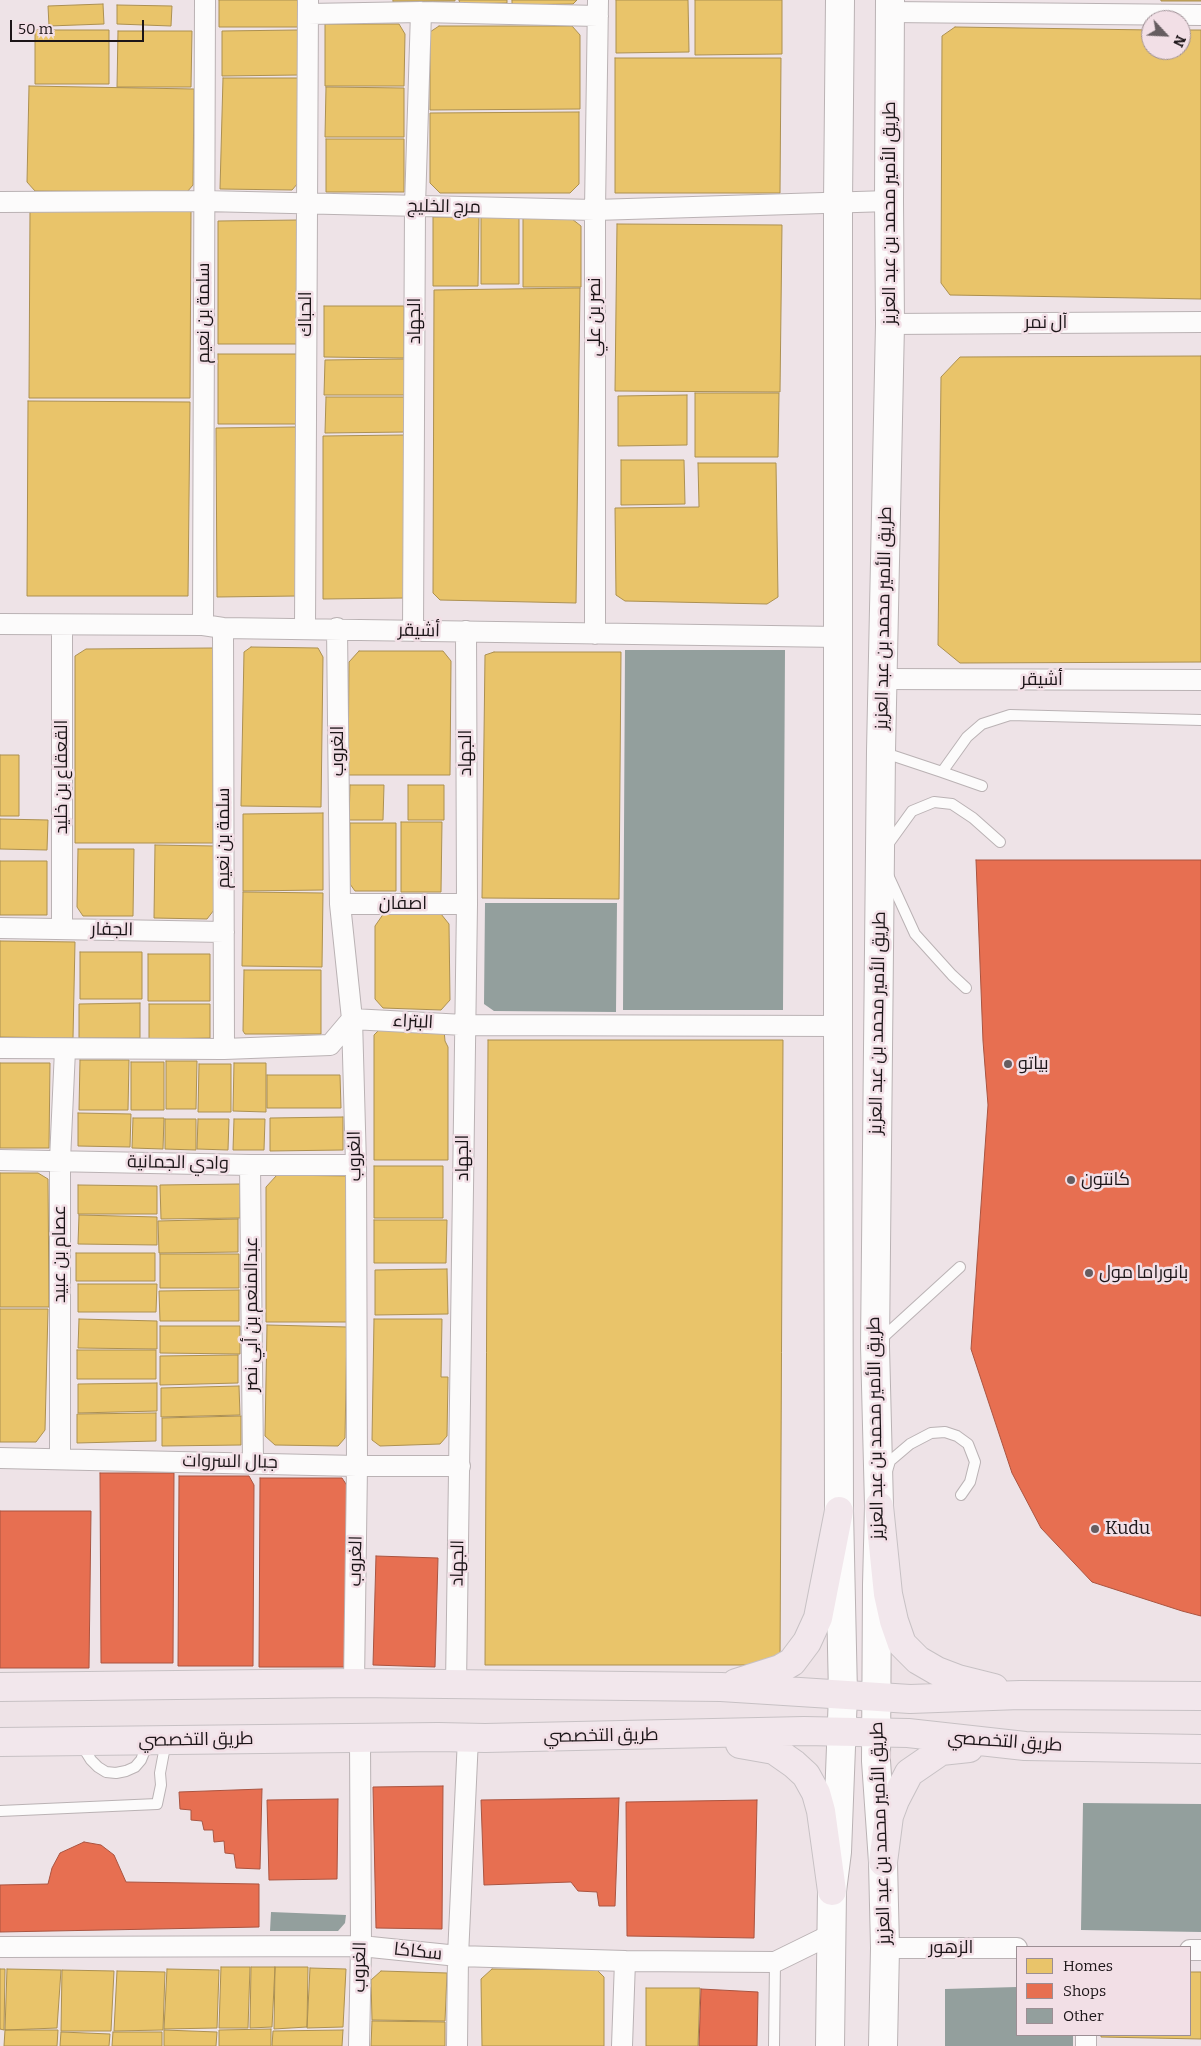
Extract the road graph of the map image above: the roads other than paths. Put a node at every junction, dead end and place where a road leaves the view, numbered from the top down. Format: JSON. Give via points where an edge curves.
{"nodes":[{"id":1,"x":205,"y":0,"type":"edge"},
{"id":2,"x":840,"y":0,"type":"edge"},
{"id":3,"x":890,"y":6,"type":"edge"},
{"id":4,"x":308,"y":7,"type":"edge"},
{"id":5,"x":1143,"y":7,"type":"edge"},
{"id":6,"x":598,"y":8,"type":"edge"},
{"id":7,"x":421,"y":12,"type":"junction"},
{"id":8,"x":1201,"y":15,"type":"edge"},
{"id":9,"x":204,"y":201,"type":"junction"},
{"id":10,"x":888,"y":201,"type":"junction"},
{"id":11,"x":0,"y":202,"type":"edge"},
{"id":12,"x":838,"y":202,"type":"junction"},
{"id":13,"x":306,"y":203,"type":"junction"},
{"id":14,"x":416,"y":206,"type":"junction"},
{"id":15,"x":595,"y":210,"type":"junction"},
{"id":16,"x":1201,"y":322,"type":"edge"},
{"id":17,"x":890,"y":324,"type":"junction"},
{"id":18,"x":0,"y":624,"type":"edge"},
{"id":19,"x":62,"y":625,"type":"junction"},
{"id":20,"x":203,"y":625,"type":"junction"},
{"id":21,"x":224,"y":628,"type":"junction"},
{"id":22,"x":305,"y":628,"type":"junction"},
{"id":23,"x":338,"y":628,"type":"junction"},
{"id":24,"x":413,"y":631,"type":"junction"},
{"id":25,"x":466,"y":631,"type":"junction"},
{"id":26,"x":595,"y":634,"type":"junction"},
{"id":27,"x":839,"y":638,"type":"junction"},
{"id":28,"x":884,"y":679,"type":"junction"},
{"id":29,"x":1201,"y":680,"type":"edge"},
{"id":30,"x":1201,"y":720,"type":"edge"},
{"id":31,"x":881,"y":751,"type":"junction"},
{"id":32,"x":942,"y":772,"type":"junction"},
{"id":33,"x":982,"y":786,"type":"dead end"},
{"id":34,"x":1000,"y":842,"type":"dead end"},
{"id":35,"x":880,"y":855,"type":"junction"},
{"id":36,"x":340,"y":904,"type":"junction"},
{"id":37,"x":467,"y":904,"type":"junction"},
{"id":38,"x":0,"y":928,"type":"edge"},
{"id":39,"x":62,"y":928,"type":"junction"},
{"id":40,"x":224,"y":932,"type":"junction"},
{"id":41,"x":879,"y":937,"type":"junction"},
{"id":42,"x":838,"y":938,"type":"junction"},
{"id":43,"x":966,"y":988,"type":"dead end"},
{"id":44,"x":352,"y":1019,"type":"junction"},
{"id":45,"x":464,"y":1024,"type":"junction"},
{"id":46,"x":838,"y":1026,"type":"junction"},
{"id":47,"x":0,"y":1048,"type":"edge"},
{"id":48,"x":224,"y":1049,"type":"junction"},
{"id":49,"x":65,"y":1050,"type":"junction"},
{"id":50,"x":0,"y":1160,"type":"edge"},
{"id":51,"x":60,"y":1160,"type":"junction"},
{"id":52,"x":250,"y":1165,"type":"junction"},
{"id":53,"x":356,"y":1165,"type":"junction"},
{"id":54,"x":960,"y":1267,"type":"dead end"},
{"id":55,"x":874,"y":1346,"type":"junction"},
{"id":56,"x":0,"y":1458,"type":"edge"},
{"id":57,"x":60,"y":1458,"type":"junction"},
{"id":58,"x":253,"y":1463,"type":"junction"},
{"id":59,"x":357,"y":1466,"type":"junction"},
{"id":60,"x":460,"y":1466,"type":"junction"},
{"id":61,"x":961,"y":1496,"type":"dead end"},
{"id":62,"x":879,"y":1506,"type":"junction"},
{"id":63,"x":839,"y":1511,"type":"junction"},
{"id":64,"x":354,"y":1684,"type":"junction"},
{"id":65,"x":456,"y":1684,"type":"junction"},
{"id":66,"x":0,"y":1687,"type":"edge"},
{"id":67,"x":721,"y":1687,"type":"junction"},
{"id":68,"x":843,"y":1694,"type":"junction"},
{"id":69,"x":1020,"y":1695,"type":"junction"},
{"id":70,"x":876,"y":1696,"type":"junction"},
{"id":71,"x":1201,"y":1696,"type":"edge"},
{"id":72,"x":951,"y":1699,"type":"junction"},
{"id":73,"x":841,"y":1732,"type":"junction"},
{"id":74,"x":878,"y":1732,"type":"junction"},
{"id":75,"x":684,"y":1734,"type":"junction"},
{"id":76,"x":940,"y":1737,"type":"junction"},
{"id":77,"x":468,"y":1738,"type":"junction"},
{"id":78,"x":360,"y":1739,"type":"junction"},
{"id":79,"x":156,"y":1740,"type":"junction"},
{"id":80,"x":0,"y":1742,"type":"edge"},
{"id":81,"x":1025,"y":1746,"type":"junction"},
{"id":82,"x":1201,"y":1749,"type":"edge"},
{"id":83,"x":0,"y":1811,"type":"edge"},
{"id":84,"x":836,"y":1852,"type":"junction"},
{"id":85,"x":883,"y":1862,"type":"junction"},
{"id":86,"x":832,"y":1891,"type":"junction"},
{"id":87,"x":830,"y":1935,"type":"junction"},
{"id":88,"x":361,"y":1946,"type":"junction"},
{"id":89,"x":0,"y":1947,"type":"edge"},
{"id":90,"x":885,"y":1948,"type":"junction"},
{"id":91,"x":1016,"y":1948,"type":"edge"},
{"id":92,"x":458,"y":1956,"type":"junction"},
{"id":93,"x":625,"y":1961,"type":"junction"},
{"id":94,"x":775,"y":1962,"type":"junction"},
{"id":95,"x":359,"y":2046,"type":"edge"},
{"id":96,"x":457,"y":2046,"type":"edge"},
{"id":97,"x":622,"y":2046,"type":"edge"},
{"id":98,"x":774,"y":2046,"type":"edge"},
{"id":99,"x":830,"y":2046,"type":"edge"},
{"id":100,"x":883,"y":2046,"type":"edge"}],
"edges":[{"from":1,"to":9,"type":"street","name":"سلمة بن نعيم"},
{"from":2,"to":12,"type":"main road","name":"طريق الأمير محمد بن عبد العزيز"},
{"from":3,"to":5,"type":"street"},
{"from":3,"to":10,"type":"main road","name":"طريق الأمير محمد بن عبد العزيز"},
{"from":4,"to":7,"type":"street"},
{"from":4,"to":13,"type":"street","name":"الحباك"},
{"from":5,"to":8,"type":"street"},
{"from":6,"to":7,"type":"street"},
{"from":6,"to":15,"type":"street","name":"نصر بن علي"},
{"from":7,"to":14,"type":"street","name":"الجهاد"},
{"from":9,"to":11,"type":"street","name":"مرج الخليج"},
{"from":9,"to":13,"type":"street","name":"مرج الخليج"},
{"from":9,"to":20,"type":"street","name":"سلمة بن نعيم"},
{"from":10,"to":12,"type":"street","name":"مرج الخليج"},
{"from":10,"to":17,"type":"main road","name":"طريق الأمير محمد بن عبد العزيز"},
{"from":12,"to":15,"type":"street","name":"مرج الخليج"},
{"from":12,"to":27,"type":"main road","name":"طريق الأمير محمد بن عبد العزيز"},
{"from":13,"to":14,"type":"street","name":"مرج الخليج"},
{"from":13,"to":22,"type":"street","name":"الحباك"},
{"from":14,"to":15,"type":"street","name":"مرج الخليج"},
{"from":14,"to":24,"type":"street","name":"الجهاد"},
{"from":15,"to":26,"type":"street","name":"نصر بن علي"},
{"from":16,"to":17,"type":"street","name":"آل نمر"},
{"from":17,"to":28,"type":"main road","name":"طريق الأمير محمد بن عبد العزيز"},
{"from":18,"to":19,"type":"street","name":"أشيقر"},
{"from":19,"to":20,"type":"street","name":"أشيقر"},
{"from":19,"to":39,"type":"street","name":"القعقاع بن خليد"},
{"from":20,"to":21,"type":"street","name":"أشيقر"},
{"from":21,"to":22,"type":"street","name":"أشيقر"},
{"from":21,"to":40,"type":"street","name":"سلمة بن نعيم"},
{"from":22,"to":23,"type":"street","name":"أشيقر"},
{"from":23,"to":24,"type":"street","name":"أشيقر"},
{"from":23,"to":36,"type":"street","name":"الغروب"},
{"from":24,"to":25,"type":"street","name":"أشيقر"},
{"from":25,"to":26,"type":"street","name":"أشيقر"},
{"from":25,"to":37,"type":"street","name":"الجهاد"},
{"from":26,"to":27,"type":"street","name":"أشيقر"},
{"from":27,"to":42,"type":"main road","name":"طريق الأمير محمد بن عبد العزيز"},
{"from":28,"to":29,"type":"street","name":"أشيقر"},
{"from":28,"to":31,"type":"main road","name":"طريق الأمير محمد بن عبد العزيز"},
{"from":30,"to":32,"type":"lane","via":[[1010,715],[982,724],[967,737]]},
{"from":31,"to":32,"type":"lane"},
{"from":31,"to":35,"type":"main road","name":"طريق الأمير محمد بن عبد العزيز"},
{"from":32,"to":33,"type":"lane"},
{"from":34,"to":35,"type":"lane","via":[[952,804],[934,802],[912,811]]},
{"from":35,"to":41,"type":"main road","name":"طريق الأمير محمد بن عبد العزيز"},
{"from":35,"to":43,"type":"lane","via":[[915,934]]},
{"from":36,"to":37,"type":"street","name":"اصفان"},
{"from":36,"to":44,"type":"street","name":"الغروب"},
{"from":37,"to":45,"type":"street","name":"الجهاد"},
{"from":38,"to":39,"type":"street","name":"الجفار"},
{"from":39,"to":40,"type":"street","name":"الجفار"},
{"from":40,"to":48,"type":"street","name":"سلمة بن نعيم"},
{"from":41,"to":42,"type":"main road"},
{"from":41,"to":55,"type":"main road","name":"طريق الأمير محمد بن عبد العزيز"},
{"from":42,"to":46,"type":"main road","name":"طريق الأمير محمد بن عبد العزيز"},
{"from":44,"to":45,"type":"street","name":"البتراء"},
{"from":44,"to":48,"type":"street","via":[[330,1045]]},
{"from":44,"to":53,"type":"street","name":"الغروب"},
{"from":45,"to":46,"type":"street","name":"البتراء"},
{"from":45,"to":60,"type":"street","name":"الجهاد"},
{"from":46,"to":63,"type":"main road","name":"طريق الأمير محمد بن عبد العزيز"},
{"from":47,"to":49,"type":"street"},
{"from":48,"to":49,"type":"street"},
{"from":49,"to":51,"type":"street","name":"عصام بن عبيد"},
{"from":50,"to":51,"type":"street","name":"وادي الجمانية"},
{"from":51,"to":52,"type":"street","name":"وادي الجمانية"},
{"from":51,"to":57,"type":"street","name":"عصام بن عبيد"},
{"from":52,"to":53,"type":"street","name":"وادي الجمانية"},
{"from":52,"to":58,"type":"street","name":"عبدالمنعم بن أبي نصر"},
{"from":53,"to":59,"type":"street","name":"الغروب"},
{"from":54,"to":55,"type":"lane"},
{"from":55,"to":62,"type":"main road","name":"طريق الأمير محمد بن عبد العزيز"},
{"from":56,"to":57,"type":"street","name":"جبال السروات"},
{"from":57,"to":58,"type":"street","name":"جبال السروات"},
{"from":58,"to":59,"type":"street","name":"جبال السروات"},
{"from":59,"to":60,"type":"street","name":"جبال السروات"},
{"from":59,"to":64,"type":"street","name":"الغروب"},
{"from":60,"to":65,"type":"street","name":"الجهاد"},
{"from":61,"to":62,"type":"lane","via":[[970,1482],[976,1462],[968,1444],[945,1432],[931,1433],[910,1444],[890,1461]]},
{"from":62,"to":69,"type":"main road","via":[[888,1594],[902,1644],[918,1660],[943,1674]]},
{"from":62,"to":70,"type":"main road","name":"طريق الأمير محمد بن عبد العزيز"},
{"from":63,"to":67,"type":"main road","via":[[818,1618],[799,1654],[780,1669]]},
{"from":63,"to":68,"type":"main road","name":"طريق الأمير محمد بن عبد العزيز"},
{"from":64,"to":65,"type":"main road"},
{"from":64,"to":66,"type":"main road"},
{"from":65,"to":67,"type":"main road"},
{"from":67,"to":68,"type":"main road"},
{"from":68,"to":70,"type":"main road"},
{"from":68,"to":73,"type":"main road","name":"طريق الأمير محمد بن عبد العزيز"},
{"from":69,"to":71,"type":"main road"},
{"from":69,"to":72,"type":"main road"},
{"from":70,"to":72,"type":"main road"},
{"from":70,"to":74,"type":"main road","name":"طريق الأمير محمد بن عبد العزيز"},
{"from":72,"to":76,"type":"main road","via":[[893,1713],[887,1720],[891,1727],[905,1727]]},
{"from":73,"to":74,"type":"main road","name":"طريق التخصصي"},
{"from":73,"to":75,"type":"main road","name":"طريق التخصصي"},
{"from":73,"to":84,"type":"main road","name":"طريق الأمير محمد بن عبد العزيز"},
{"from":74,"to":76,"type":"main road","name":"طريق التخصصي"},
{"from":74,"to":85,"type":"main road","name":"طريق الأمير محمد بن عبد العزيز","via":[[876,1761]]},
{"from":75,"to":77,"type":"main road","name":"طريق التخصصي"},
{"from":75,"to":86,"type":"main road","via":[[774,1750],[806,1775],[821,1811]]},
{"from":76,"to":81,"type":"main road","name":"طريق التخصصي"},
{"from":77,"to":78,"type":"main road","name":"طريق التخصصي"},
{"from":77,"to":92,"type":"street"},
{"from":78,"to":79,"type":"main road","name":"طريق التخصصي"},
{"from":78,"to":88,"type":"street","name":"الغروب"},
{"from":79,"to":80,"type":"main road","name":"طريق التخصصي"},
{"from":79,"to":83,"type":"lane","via":[[161,1785],[157,1804]]},
{"from":81,"to":82,"type":"main road","name":"طريق التخصصي"},
{"from":81,"to":85,"type":"main road","via":[[956,1748],[941,1751],[920,1764],[909,1773],[895,1800],[889,1816]]},
{"from":84,"to":85,"type":"main road","via":[[845,1799],[850,1792],[862,1794],[871,1842]]},
{"from":84,"to":86,"type":"main road","name":"طريق الأمير محمد بن عبد العزيز"},
{"from":85,"to":90,"type":"main road","name":"طريق الأمير محمد بن عبد العزيز"},
{"from":86,"to":87,"type":"main road","name":"طريق الأمير محمد بن عبد العزيز"},
{"from":87,"to":94,"type":"street","name":"سكاكا"},
{"from":87,"to":99,"type":"main road","name":"طريق الأمير محمد بن عبد العزيز"},
{"from":88,"to":89,"type":"street","name":"سكاكا"},
{"from":88,"to":92,"type":"street","name":"سكاكا"},
{"from":88,"to":95,"type":"street","name":"الغروب"},
{"from":90,"to":91,"type":"street","name":"الزهور"},
{"from":90,"to":100,"type":"main road","name":"طريق الأمير محمد بن عبد العزيز"},
{"from":92,"to":93,"type":"street","name":"سكاكا"},
{"from":92,"to":96,"type":"street"},
{"from":93,"to":94,"type":"street","name":"سكاكا"},
{"from":93,"to":97,"type":"street"},
{"from":94,"to":98,"type":"lane"}]}
